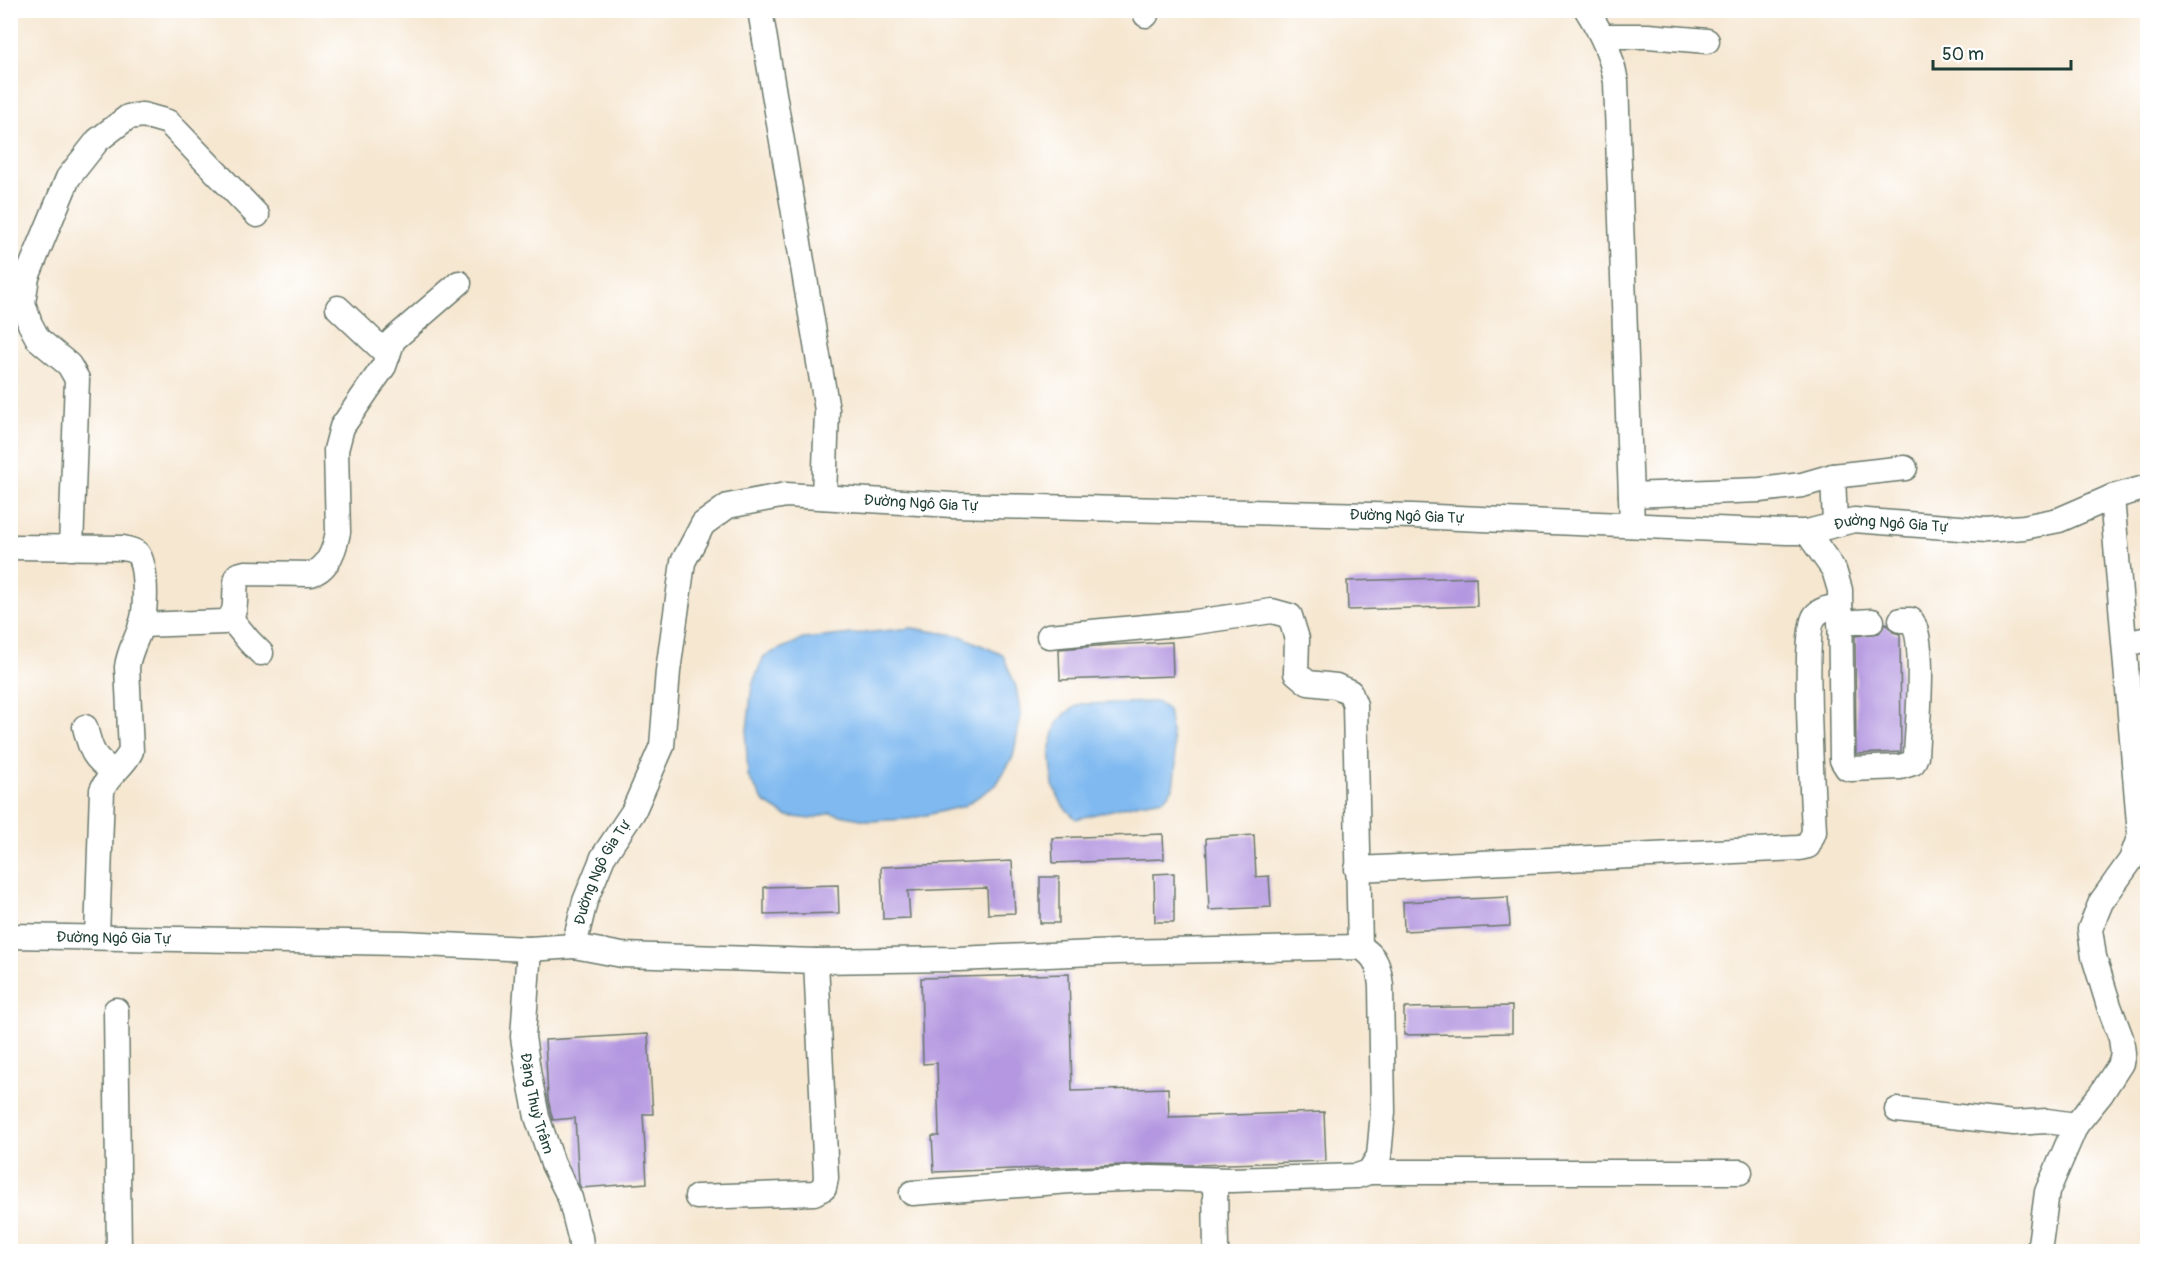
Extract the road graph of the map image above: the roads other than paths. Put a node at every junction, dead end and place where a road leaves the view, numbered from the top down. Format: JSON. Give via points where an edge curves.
{"nodes":[{"id":1,"x":760,"y":10,"type":"edge"},
{"id":2,"x":1587,"y":10,"type":"edge"},
{"id":3,"x":1604,"y":36,"type":"junction"},
{"id":4,"x":1707,"y":41,"type":"dead end"},
{"id":5,"x":256,"y":215,"type":"dead end"},
{"id":6,"x":459,"y":283,"type":"dead end"},
{"id":7,"x":338,"y":308,"type":"dead end"},
{"id":8,"x":388,"y":355,"type":"junction"},
{"id":9,"x":1905,"y":468,"type":"dead end"},
{"id":10,"x":1833,"y":476,"type":"junction"},
{"id":11,"x":2148,"y":487,"type":"edge"},
{"id":12,"x":1631,"y":495,"type":"junction"},
{"id":13,"x":2112,"y":497,"type":"junction"},
{"id":14,"x":824,"y":498,"type":"junction"},
{"id":15,"x":1835,"y":523,"type":"junction"},
{"id":16,"x":1632,"y":525,"type":"junction"},
{"id":17,"x":1807,"y":532,"type":"junction"},
{"id":18,"x":10,"y":547,"type":"edge"},
{"id":19,"x":71,"y":548,"type":"junction"},
{"id":20,"x":1840,"y":615,"type":"junction"},
{"id":21,"x":231,"y":619,"type":"junction"},
{"id":22,"x":1901,"y":620,"type":"dead end"},
{"id":23,"x":1872,"y":621,"type":"dead end"},
{"id":24,"x":141,"y":625,"type":"junction"},
{"id":25,"x":1049,"y":636,"type":"dead end"},
{"id":26,"x":2136,"y":641,"type":"edge"},
{"id":27,"x":261,"y":653,"type":"dead end"},
{"id":28,"x":85,"y":727,"type":"dead end"},
{"id":29,"x":114,"y":772,"type":"junction"},
{"id":30,"x":1357,"y":869,"type":"junction"},
{"id":31,"x":10,"y":936,"type":"edge"},
{"id":32,"x":97,"y":937,"type":"junction"},
{"id":33,"x":574,"y":946,"type":"junction"},
{"id":34,"x":1360,"y":947,"type":"junction"},
{"id":35,"x":529,"y":949,"type":"junction"},
{"id":36,"x":816,"y":961,"type":"junction"},
{"id":37,"x":116,"y":1010,"type":"dead end"},
{"id":38,"x":1897,"y":1110,"type":"dead end"},
{"id":39,"x":2076,"y":1125,"type":"junction"},
{"id":40,"x":1369,"y":1172,"type":"junction"},
{"id":41,"x":1740,"y":1172,"type":"dead end"},
{"id":42,"x":1215,"y":1180,"type":"junction"},
{"id":43,"x":912,"y":1193,"type":"dead end"},
{"id":44,"x":697,"y":1197,"type":"dead end"},
{"id":45,"x":119,"y":1251,"type":"edge"},
{"id":46,"x":582,"y":1251,"type":"edge"},
{"id":47,"x":1216,"y":1251,"type":"edge"},
{"id":48,"x":2039,"y":1251,"type":"edge"}],
"edges":[{"from":1,"to":14,"type":"street","via":[[827,410]]},
{"from":2,"to":3,"type":"street"},
{"from":3,"to":4,"type":"street"},
{"from":3,"to":12,"type":"street","via":[[1617,82]]},
{"from":5,"to":19,"type":"street","via":[[168,122],[143,115],[128,117],[98,140],[68,178],[27,278],[23,303],[38,339],[69,365],[77,379]]},
{"from":6,"to":8,"type":"street","via":[[393,340]]},
{"from":7,"to":8,"type":"street"},
{"from":8,"to":21,"type":"street","via":[[338,438],[338,531],[325,566],[311,574],[238,575]]},
{"from":9,"to":10,"type":"street"},
{"from":10,"to":12,"type":"street","via":[[1802,485],[1760,490]]},
{"from":10,"to":15,"type":"street"},
{"from":11,"to":13,"type":"street","name":"Đường Ngô Gia Tự"},
{"from":12,"to":16,"type":"street"},
{"from":13,"to":15,"type":"street","name":"Đường Ngô Gia Tự","via":[[2059,520],[2024,527],[1986,530],[1874,520]]},
{"from":13,"to":26,"type":"street"},
{"from":14,"to":16,"type":"street","name":"Đường Ngô Gia Tự"},
{"from":14,"to":33,"type":"street","name":"Đường Ngô Gia Tự","via":[[786,495],[728,506],[703,524],[683,562],[662,746],[633,812],[603,857],[585,901]]},
{"from":15,"to":17,"type":"street","name":"Đường Ngô Gia Tự"},
{"from":16,"to":17,"type":"street","name":"Đường Ngô Gia Tự"},
{"from":17,"to":20,"type":"street","via":[[1834,570],[1840,590]]},
{"from":18,"to":19,"type":"street"},
{"from":19,"to":24,"type":"street","via":[[123,548],[136,552],[141,560],[145,599]]},
{"from":20,"to":22,"type":"street","via":[[1842,760],[1851,770],[1900,767],[1913,762],[1916,756],[1920,666],[1917,632],[1911,620]]},
{"from":20,"to":23,"type":"street"},
{"from":20,"to":30,"type":"street","via":[[1821,610],[1813,617],[1810,628],[1814,832],[1808,846]]},
{"from":21,"to":24,"type":"street"},
{"from":21,"to":27,"type":"street"},
{"from":24,"to":29,"type":"street","via":[[127,667],[131,751]]},
{"from":25,"to":30,"type":"street","via":[[1272,611],[1290,616],[1297,639],[1296,673],[1308,683],[1350,692],[1355,705]]},
{"from":26,"to":39,"type":"street","via":[[2140,836],[2131,860],[2101,902],[2090,929],[2094,957],[2123,1053],[2111,1079]]},
{"from":28,"to":29,"type":"street","via":[[92,752]]},
{"from":29,"to":32,"type":"street","via":[[105,780],[102,790]]},
{"from":30,"to":34,"type":"street"},
{"from":31,"to":32,"type":"street","name":"Đường Ngô Gia Tự"},
{"from":32,"to":35,"type":"street","name":"Đường Ngô Gia Tự"},
{"from":33,"to":35,"type":"street","name":"Đường Ngô Gia Tự"},
{"from":33,"to":36,"type":"street","via":[[622,955]]},
{"from":34,"to":36,"type":"street"},
{"from":34,"to":40,"type":"street","via":[[1370,952],[1378,965],[1381,986],[1383,1112],[1378,1156]]},
{"from":35,"to":46,"type":"street","name":"Đặng Thuỳ Trâm","via":[[524,1036],[529,1076],[537,1117],[552,1164],[570,1198]]},
{"from":36,"to":44,"type":"street","via":[[824,1188],[814,1193]]},
{"from":37,"to":45,"type":"street"},
{"from":38,"to":39,"type":"street","via":[[2014,1123],[2047,1121]]},
{"from":39,"to":48,"type":"street","via":[[2047,1192]]},
{"from":40,"to":41,"type":"street"},
{"from":40,"to":42,"type":"street","via":[[1357,1176]]},
{"from":42,"to":43,"type":"street","via":[[1070,1181]]},
{"from":42,"to":47,"type":"street"}]}
